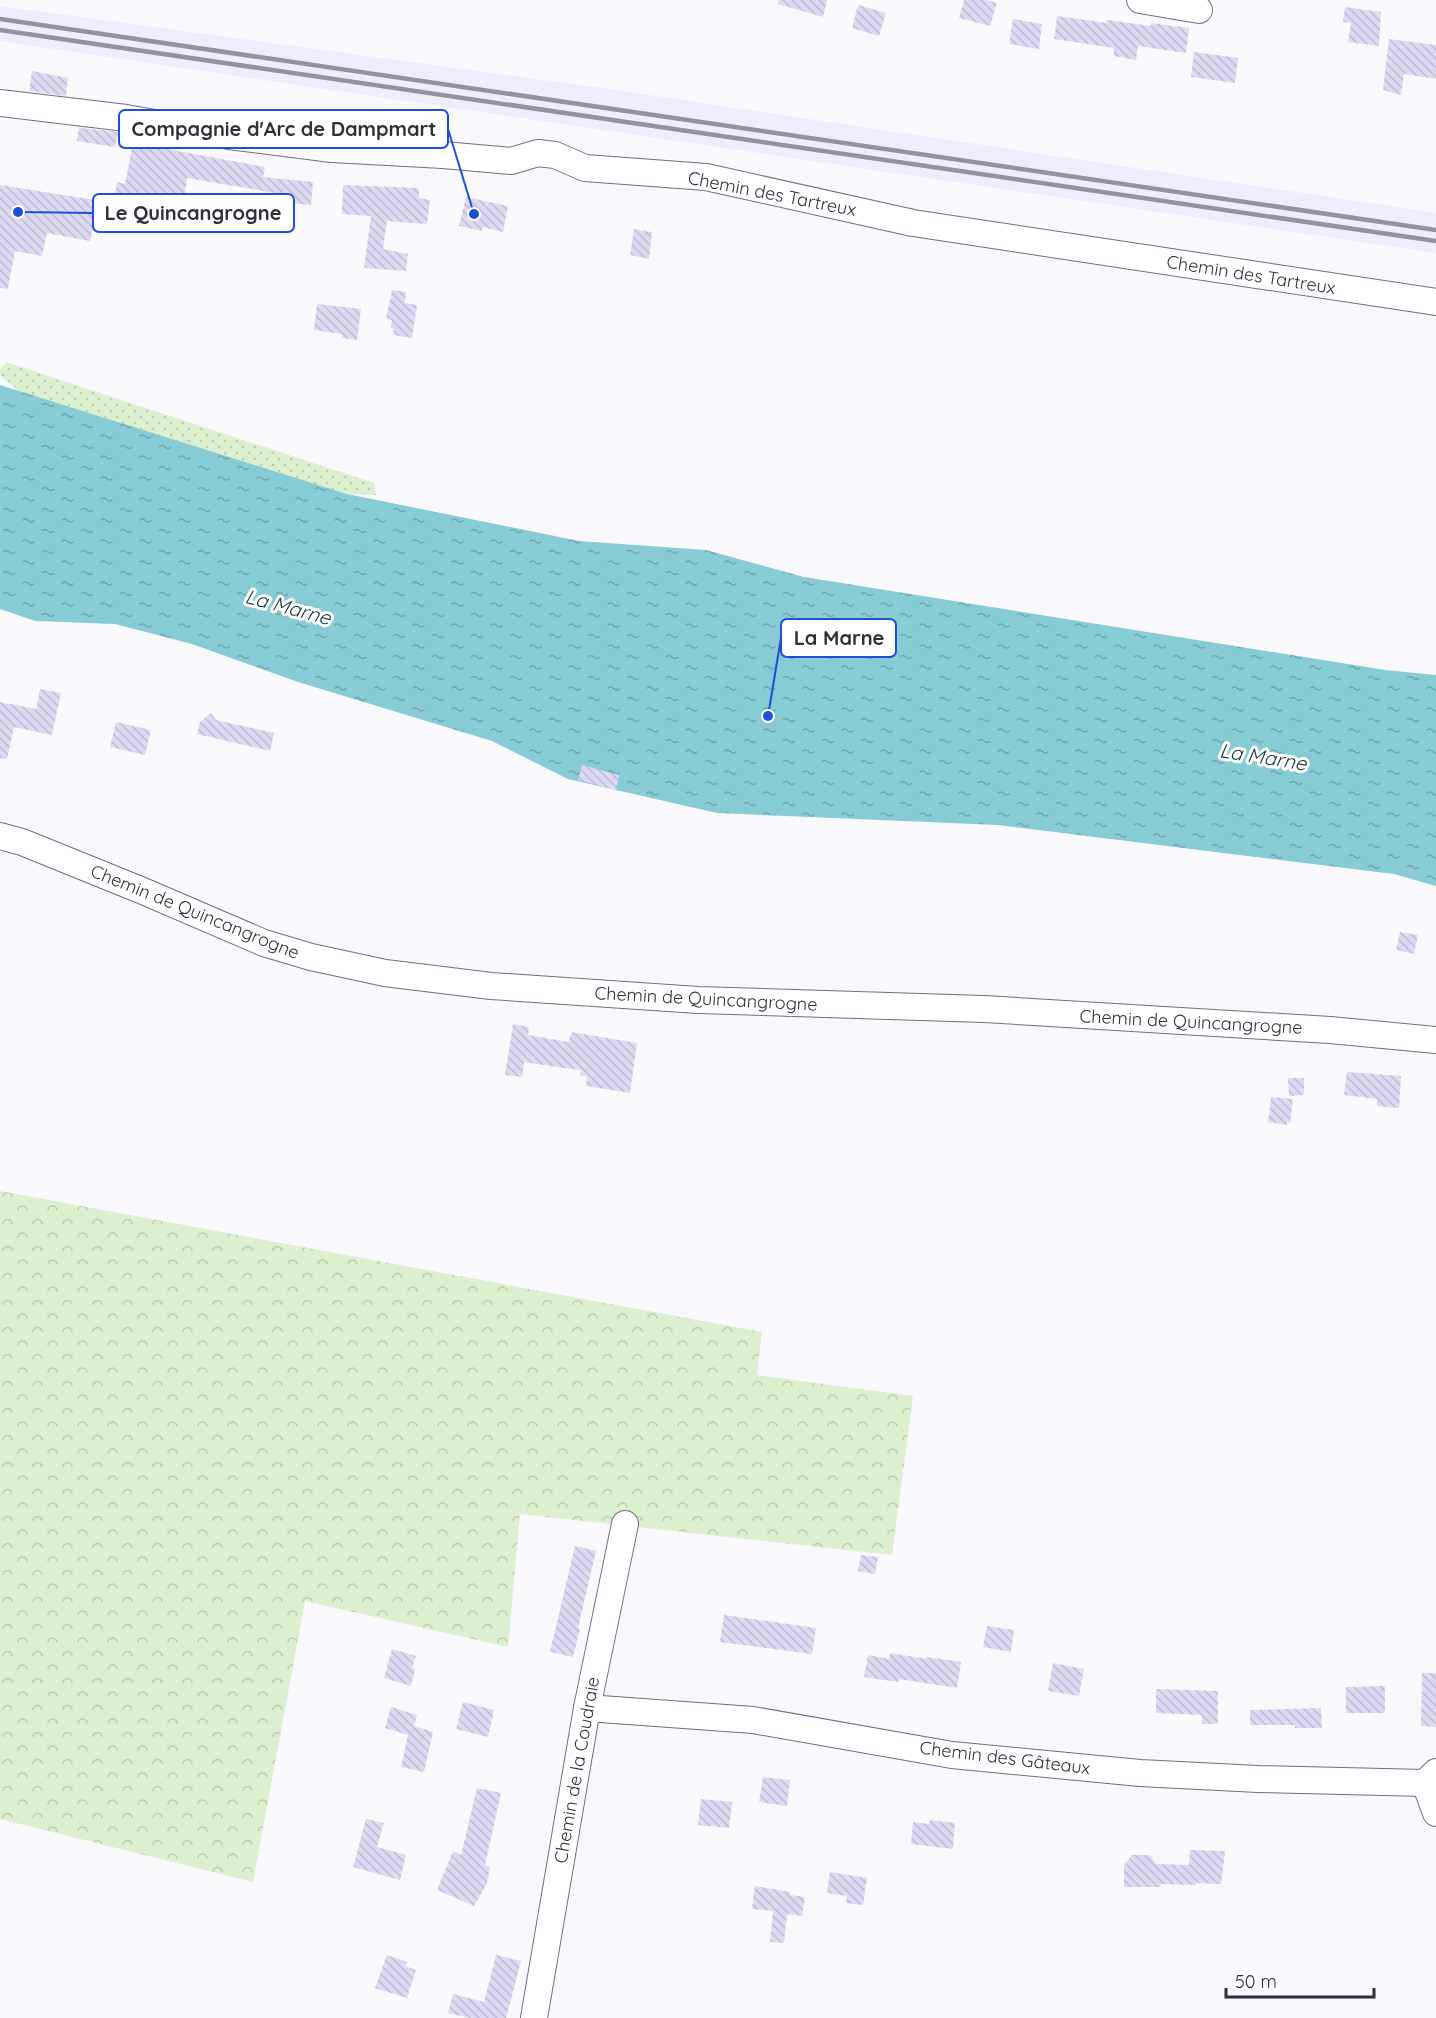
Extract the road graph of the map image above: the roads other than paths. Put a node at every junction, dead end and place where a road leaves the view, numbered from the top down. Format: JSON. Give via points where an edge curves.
{"nodes":[{"id":1,"x":1140,"y":0,"type":"edge"},
{"id":2,"x":1199,"y":10,"type":"dead end"},
{"id":3,"x":0,"y":103,"type":"edge"},
{"id":4,"x":1436,"y":302,"type":"edge"},
{"id":5,"x":0,"y":836,"type":"edge"},
{"id":6,"x":1436,"y":1040,"type":"edge"},
{"id":7,"x":624,"y":1524,"type":"dead end"},
{"id":8,"x":586,"y":1708,"type":"junction"},
{"id":9,"x":1430,"y":1777,"type":"edge"},
{"id":10,"x":1436,"y":1813,"type":"edge"},
{"id":11,"x":534,"y":2018,"type":"edge"}],
"edges":[{"from":1,"to":2,"type":"street"},
{"from":3,"to":4,"type":"street","name":"Chemin des Tartreux","via":[[332,149],[512,161],[538,153],[555,155],[585,168],[706,177],[913,223]]},
{"from":5,"to":6,"type":"street","name":"Chemin de Quincangrogne","via":[[264,943],[394,974],[491,986],[698,1000],[984,1009]]},
{"from":7,"to":8,"type":"street","name":"Chemin de la Coudraie"},
{"from":8,"to":9,"type":"street","name":"Chemin des Gâteaux","via":[[753,1720],[952,1755],[1128,1772],[1258,1779]]},
{"from":8,"to":11,"type":"street","name":"Chemin de la Coudraie"},
{"from":9,"to":10,"type":"street"}]}
